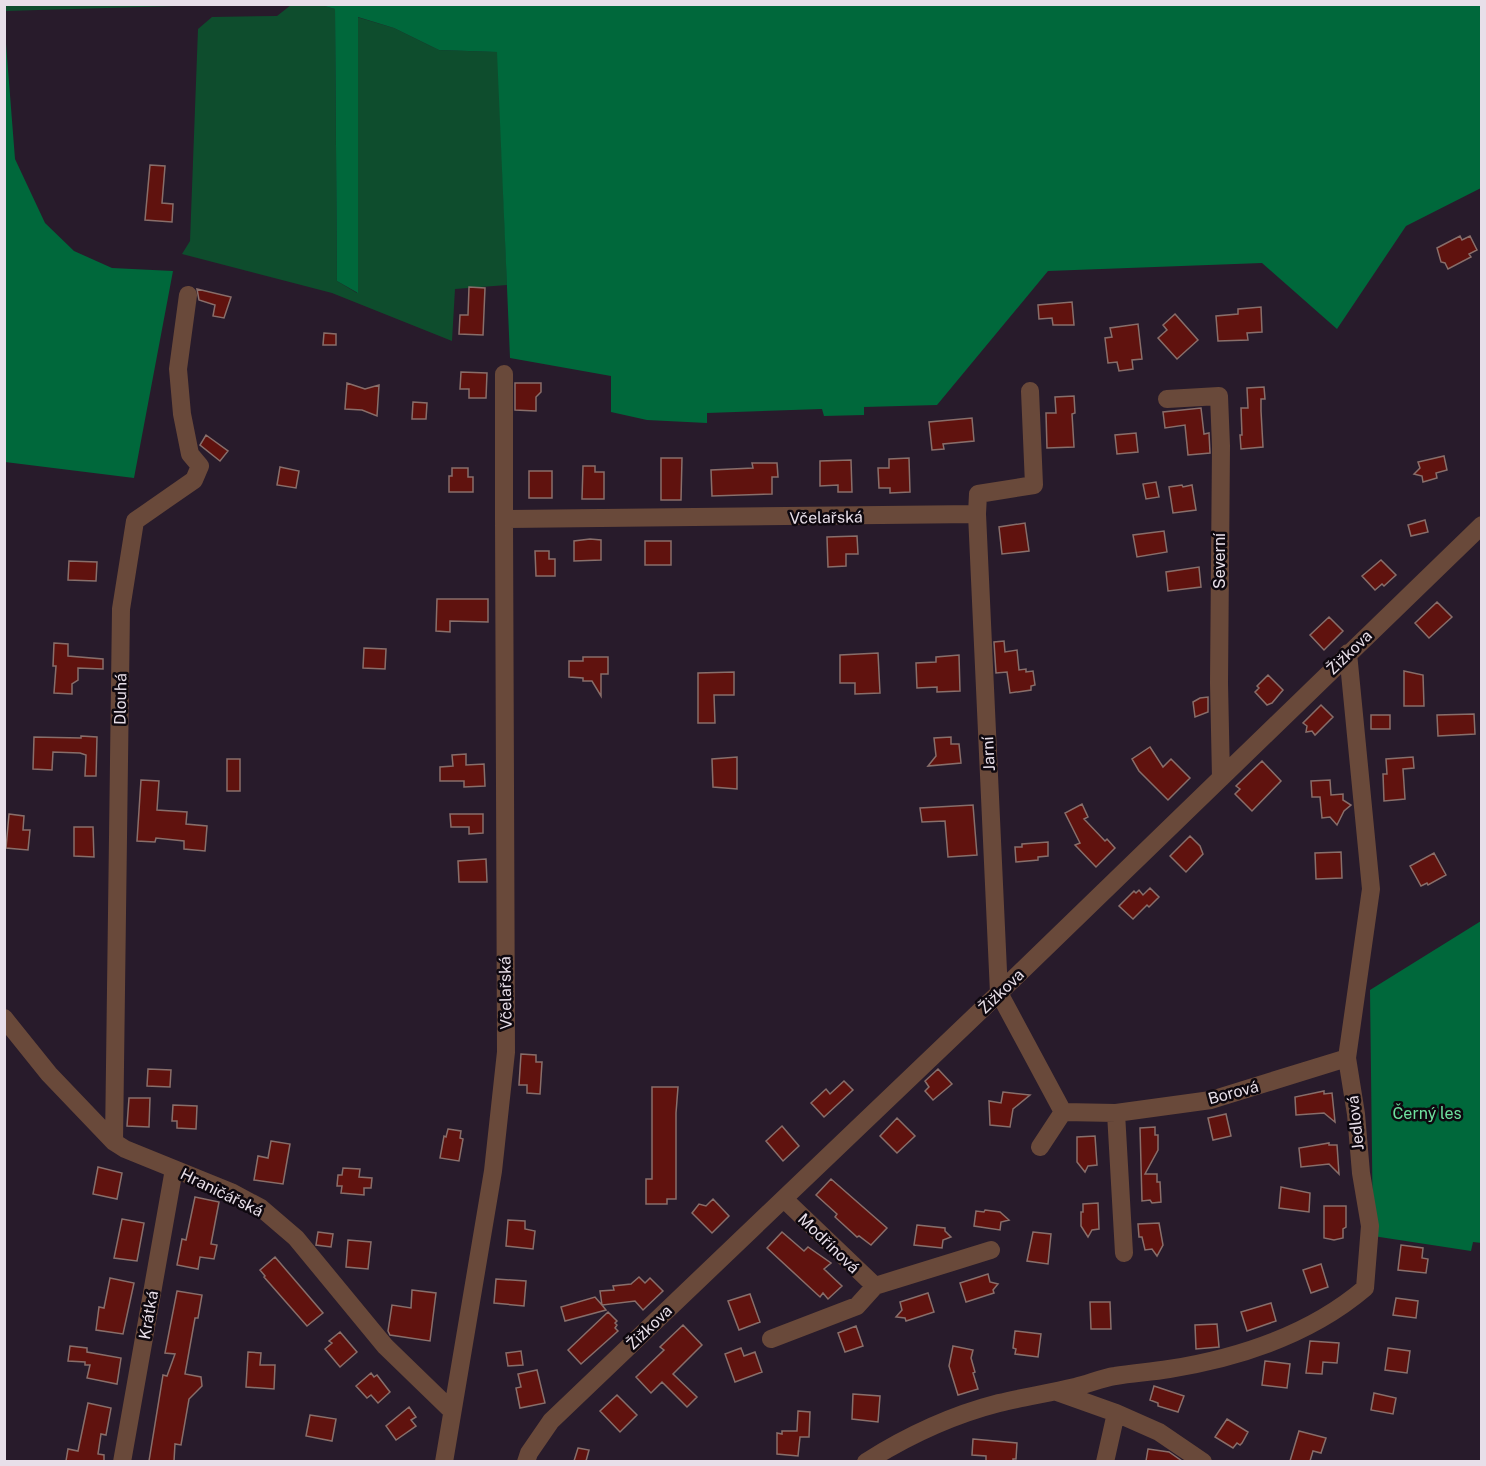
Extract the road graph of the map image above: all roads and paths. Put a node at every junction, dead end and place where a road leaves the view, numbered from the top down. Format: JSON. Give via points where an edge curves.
{"nodes":[{"id":1,"x":188,"y":295,"type":"dead end"},
{"id":2,"x":504,"y":374,"type":"dead end"},
{"id":3,"x":1030,"y":391,"type":"dead end"},
{"id":4,"x":1167,"y":399,"type":"dead end"},
{"id":5,"x":976,"y":514,"type":"junction"},
{"id":6,"x":504,"y":519,"type":"junction"},
{"id":7,"x":1482,"y":525,"type":"edge"},
{"id":8,"x":1348,"y":653,"type":"junction"},
{"id":9,"x":1221,"y":778,"type":"junction"},
{"id":10,"x":999,"y":993,"type":"junction"},
{"id":11,"x":4,"y":1018,"type":"edge"},
{"id":12,"x":1347,"y":1058,"type":"junction"},
{"id":13,"x":1063,"y":1113,"type":"junction"},
{"id":14,"x":1116,"y":1113,"type":"junction"},
{"id":15,"x":114,"y":1142,"type":"junction"},
{"id":16,"x":1040,"y":1147,"type":"dead end"},
{"id":17,"x":174,"y":1169,"type":"junction"},
{"id":18,"x":784,"y":1200,"type":"junction"},
{"id":19,"x":991,"y":1250,"type":"dead end"},
{"id":20,"x":1124,"y":1253,"type":"dead end"},
{"id":21,"x":875,"y":1286,"type":"junction"},
{"id":22,"x":771,"y":1338,"type":"dead end"},
{"id":23,"x":1055,"y":1392,"type":"junction"},
{"id":24,"x":451,"y":1410,"type":"junction"},
{"id":25,"x":1116,"y":1413,"type":"junction"},
{"id":26,"x":122,"y":1461,"type":"edge"},
{"id":27,"x":444,"y":1461,"type":"edge"},
{"id":28,"x":526,"y":1461,"type":"edge"},
{"id":29,"x":866,"y":1461,"type":"edge"},
{"id":30,"x":1105,"y":1461,"type":"edge"},
{"id":31,"x":1203,"y":1461,"type":"edge"}],
"edges":[{"from":1,"to":15,"type":"street","name":"Dlouhá","via":[[178,369],[190,454],[200,466],[194,480],[135,521],[121,609]]},
{"from":2,"to":6,"type":"street","name":"Včelařská"},
{"from":3,"to":5,"type":"street","via":[[1034,485],[978,494]]},
{"from":4,"to":9,"type":"street","name":"Severní","via":[[1219,396]]},
{"from":5,"to":6,"type":"street","name":"Včelařská"},
{"from":5,"to":10,"type":"street","name":"Jarní"},
{"from":6,"to":24,"type":"street","name":"Včelařská","via":[[506,1052],[493,1172]]},
{"from":7,"to":8,"type":"street","name":"Žižkova"},
{"from":8,"to":9,"type":"street","name":"Žižkova"},
{"from":8,"to":12,"type":"street","name":"Jedlová","via":[[1371,889]]},
{"from":9,"to":10,"type":"street","name":"Žižkova"},
{"from":10,"to":13,"type":"street"},
{"from":10,"to":18,"type":"street","name":"Žižkova"},
{"from":11,"to":15,"type":"street","name":"Hraničářská","via":[[49,1074]]},
{"from":12,"to":14,"type":"street","name":"Borová","via":[[1211,1100]]},
{"from":12,"to":23,"type":"street","name":"Jedlová","via":[[1370,1226],[1365,1288],[1348,1302],[1281,1339],[1221,1359],[1113,1376]]},
{"from":13,"to":14,"type":"street","name":"Borová"},
{"from":13,"to":16,"type":"street"},
{"from":14,"to":20,"type":"street"},
{"from":15,"to":17,"type":"street","name":"Hraničářská"},
{"from":17,"to":24,"type":"street","name":"Hraničářská","via":[[261,1208],[296,1238],[385,1346]]},
{"from":17,"to":26,"type":"street","name":"Krátká"},
{"from":18,"to":21,"type":"street","name":"Modřínová"},
{"from":18,"to":28,"type":"street","name":"Žižkova","via":[[551,1421]]},
{"from":19,"to":21,"type":"street","name":"Modřínová"},
{"from":21,"to":22,"type":"street","name":"Modřínová","via":[[857,1306]]},
{"from":23,"to":25,"type":"street"},
{"from":23,"to":29,"type":"street","via":[[998,1403],[931,1426]]},
{"from":24,"to":27,"type":"street","name":"Včelařská"},
{"from":25,"to":30,"type":"street"},
{"from":25,"to":31,"type":"street","via":[[1159,1432]]}]}
